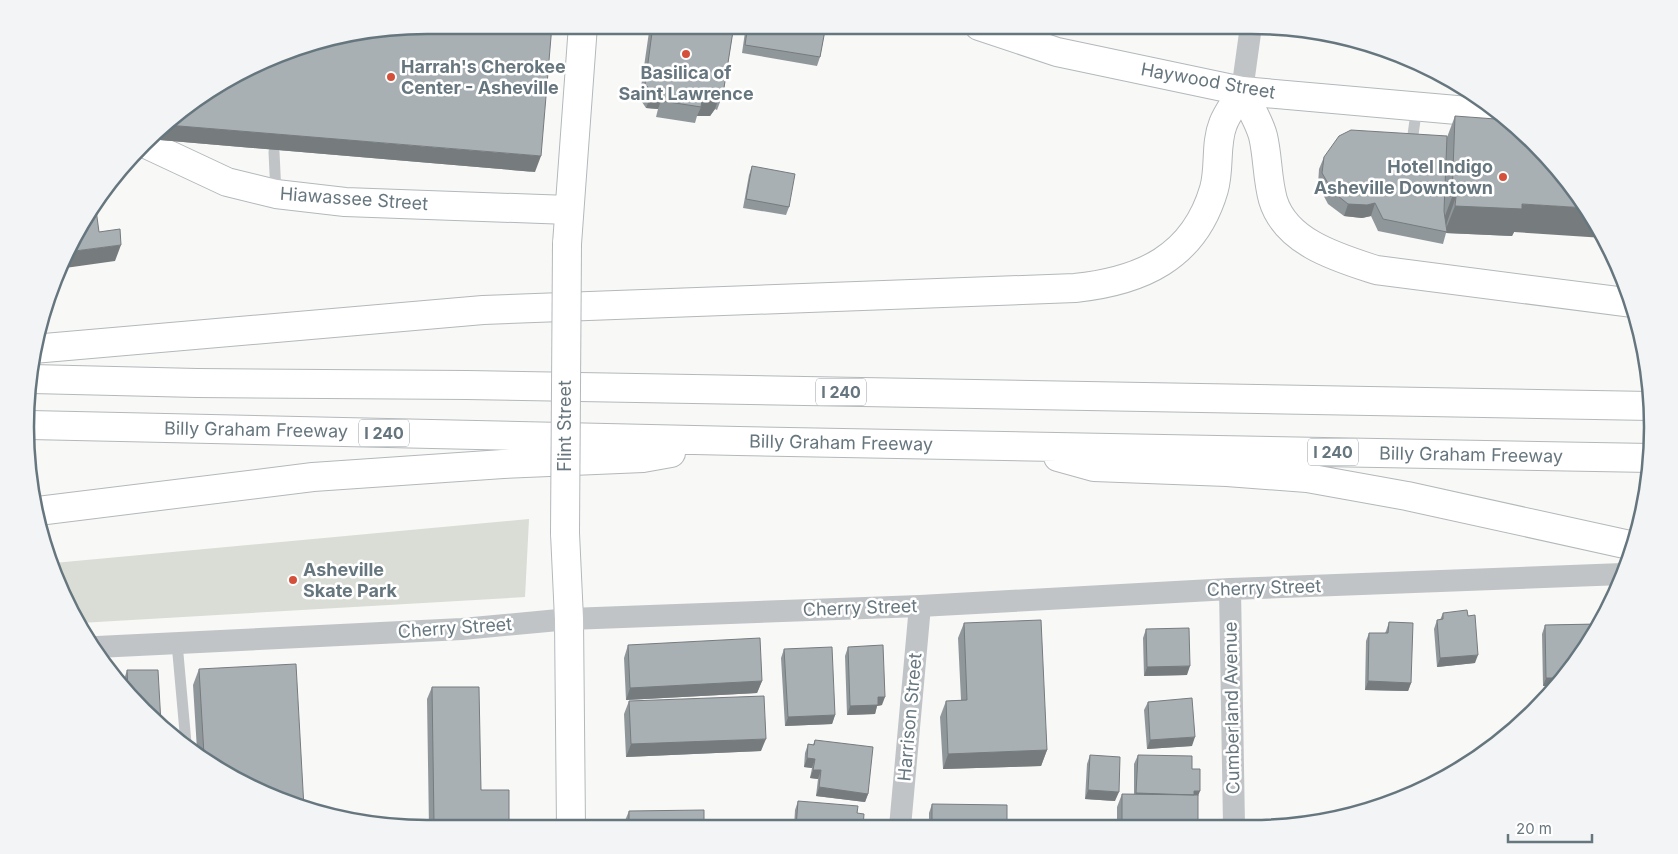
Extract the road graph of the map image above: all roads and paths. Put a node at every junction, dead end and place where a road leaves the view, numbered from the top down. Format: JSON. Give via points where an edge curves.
{"nodes":[{"id":1,"x":582,"y":34,"type":"edge"},
{"id":2,"x":1003,"y":34,"type":"edge"},
{"id":3,"x":1250,"y":34,"type":"edge"},
{"id":4,"x":1242,"y":91,"type":"junction"},
{"id":5,"x":1417,"y":106,"type":"junction"},
{"id":6,"x":1487,"y":113,"type":"edge"},
{"id":7,"x":151,"y":147,"type":"edge"},
{"id":8,"x":274,"y":152,"type":"edge"},
{"id":9,"x":1407,"y":158,"type":"edge"},
{"id":10,"x":276,"y":194,"type":"junction"},
{"id":11,"x":569,"y":210,"type":"junction"},
{"id":12,"x":1623,"y":302,"type":"edge"},
{"id":13,"x":42,"y":347,"type":"edge"},
{"id":14,"x":37,"y":378,"type":"edge"},
{"id":15,"x":1643,"y":406,"type":"edge"},
{"id":16,"x":34,"y":425,"type":"edge"},
{"id":17,"x":738,"y":442,"type":"junction"},
{"id":18,"x":1016,"y":446,"type":"junction"},
{"id":19,"x":1643,"y":458,"type":"edge"},
{"id":20,"x":43,"y":510,"type":"edge"},
{"id":21,"x":1626,"y":544,"type":"edge"},
{"id":22,"x":1615,"y":574,"type":"edge"},
{"id":23,"x":1230,"y":590,"type":"junction"},
{"id":24,"x":920,"y":606,"type":"junction"},
{"id":25,"x":569,"y":619,"type":"junction"},
{"id":26,"x":177,"y":643,"type":"junction"},
{"id":27,"x":101,"y":647,"type":"edge"},
{"id":28,"x":186,"y":737,"type":"edge"},
{"id":29,"x":571,"y":820,"type":"edge"},
{"id":30,"x":901,"y":820,"type":"edge"},
{"id":31,"x":1234,"y":820,"type":"edge"}],
"edges":[{"from":1,"to":11,"type":"main road","name":"Flint Street"},
{"from":2,"to":4,"type":"main road","name":"Haywood Street","via":[[1057,52]]},
{"from":3,"to":4,"type":"street"},
{"from":4,"to":5,"type":"main road","name":"Haywood Street"},
{"from":4,"to":12,"type":"main road","via":[[1263,135],[1274,201],[1288,226],[1310,243],[1340,259],[1376,270]]},
{"from":4,"to":13,"type":"main road","via":[[1222,125],[1214,187],[1193,232],[1173,255],[1151,270],[1104,285],[482,310]]},
{"from":5,"to":6,"type":"main road","name":"Haywood Street"},
{"from":5,"to":9,"type":"lane"},
{"from":7,"to":10,"type":"main road","name":"Hiawassee Street","via":[[227,182]]},
{"from":8,"to":10,"type":"lane"},
{"from":10,"to":11,"type":"main road","name":"Hiawassee Street","via":[[346,202]]},
{"from":11,"to":25,"type":"main road","name":"Flint Street","bridge":true,"via":[[565,533]]},
{"from":14,"to":15,"type":"main road","number":"I 240"},
{"from":16,"to":17,"type":"main road","name":"Billy Graham Freeway","number":"I 240"},
{"from":17,"to":18,"type":"main road","name":"Billy Graham Freeway","number":"I 240"},
{"from":17,"to":20,"type":"main road","via":[[643,458],[313,477]]},
{"from":18,"to":19,"type":"main road","name":"Billy Graham Freeway","number":"I 240"},
{"from":18,"to":21,"type":"main road","via":[[1094,467],[1307,478],[1407,496]]},
{"from":22,"to":23,"type":"street","name":"Cherry Street"},
{"from":23,"to":24,"type":"street","name":"Cherry Street"},
{"from":23,"to":31,"type":"street","name":"Cumberland Avenue"},
{"from":24,"to":25,"type":"street","name":"Cherry Street"},
{"from":24,"to":30,"type":"street","name":"Harrison Street"},
{"from":25,"to":26,"type":"street","name":"Cherry Street","via":[[462,629]]},
{"from":25,"to":29,"type":"main road","name":"Flint Street"},
{"from":26,"to":27,"type":"street","name":"Cherry Street"},
{"from":26,"to":28,"type":"lane"}]}
